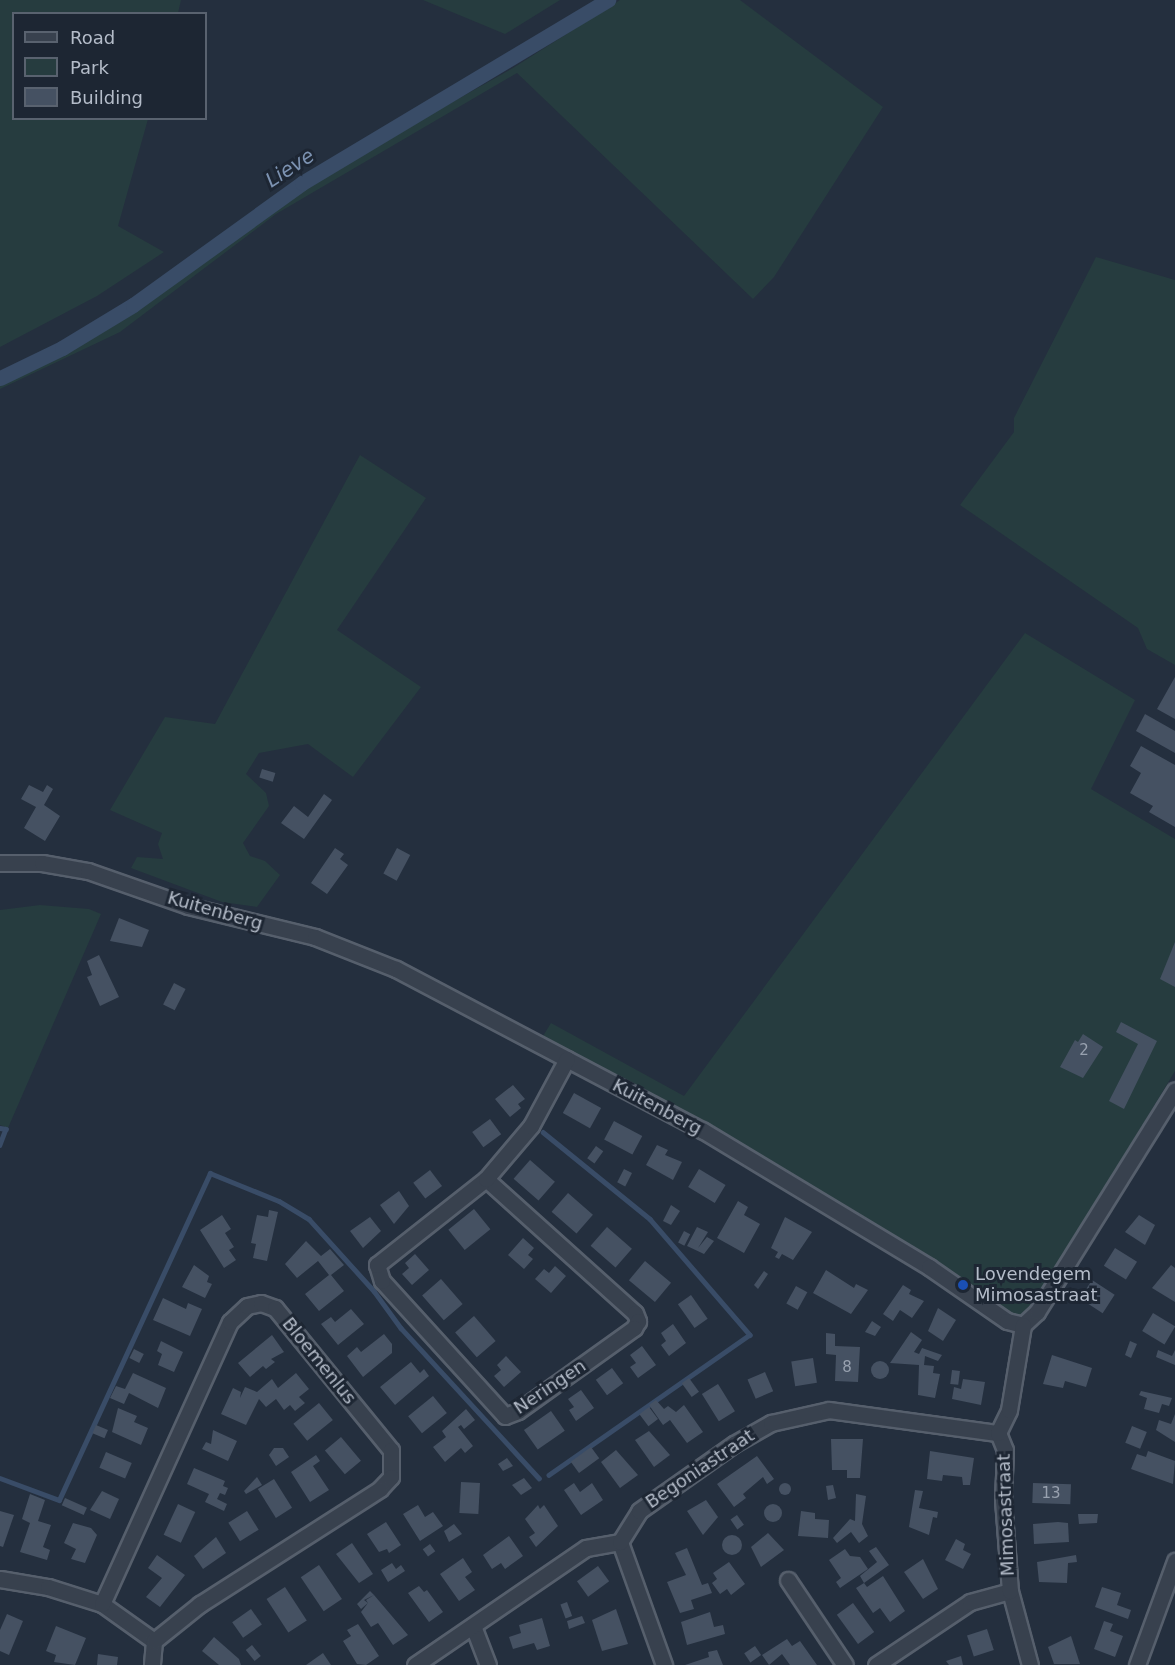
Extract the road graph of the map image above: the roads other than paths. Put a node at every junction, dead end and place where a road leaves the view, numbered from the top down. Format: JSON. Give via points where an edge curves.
{"nodes":[{"id":1,"x":0,"y":863,"type":"edge"},
{"id":2,"x":567,"y":1059,"type":"junction"},
{"id":3,"x":1175,"y":1090,"type":"edge"},
{"id":4,"x":486,"y":1179,"type":"junction"},
{"id":5,"x":1023,"y":1325,"type":"junction"},
{"id":6,"x":998,"y":1433,"type":"junction"},
{"id":7,"x":620,"y":1542,"type":"junction"},
{"id":8,"x":1175,"y":1561,"type":"edge"},
{"id":9,"x":0,"y":1579,"type":"edge"},
{"id":10,"x":788,"y":1580,"type":"dead end"},
{"id":11,"x":1010,"y":1591,"type":"junction"},
{"id":12,"x":102,"y":1604,"type":"junction"},
{"id":13,"x":473,"y":1626,"type":"junction"},
{"id":14,"x":154,"y":1641,"type":"junction"},
{"id":15,"x":152,"y":1665,"type":"edge"},
{"id":16,"x":415,"y":1665,"type":"edge"},
{"id":17,"x":488,"y":1665,"type":"edge"},
{"id":18,"x":663,"y":1665,"type":"edge"},
{"id":19,"x":845,"y":1665,"type":"edge"},
{"id":20,"x":876,"y":1665,"type":"edge"},
{"id":21,"x":1030,"y":1665,"type":"edge"},
{"id":22,"x":1137,"y":1665,"type":"edge"}],
"edges":[{"from":1,"to":2,"type":"street","name":"Kuitenberg","via":[[42,863],[88,871],[188,906],[336,945],[396,969]]},
{"from":2,"to":4,"type":"street","name":"Neringen","via":[[531,1126]]},
{"from":2,"to":5,"type":"street","name":"Kuitenberg","via":[[702,1130],[929,1267],[1007,1321]]},
{"from":3,"to":5,"type":"street","via":[[1037,1312]]},
{"from":4,"to":4,"type":"street","name":"Neringen","via":[[378,1260],[377,1270],[382,1281],[505,1416],[527,1405],[634,1328],[638,1321],[635,1313]]},
{"from":5,"to":6,"type":"street","name":"Mimosastraat","via":[[1009,1410]]},
{"from":6,"to":7,"type":"street","name":"Begoniastraat","via":[[867,1412],[829,1410],[786,1417],[751,1433],[649,1504],[631,1521]]},
{"from":6,"to":11,"type":"street","name":"Mimosastraat","via":[[1005,1450],[1003,1500]]},
{"from":7,"to":13,"type":"street","via":[[586,1548]]},
{"from":7,"to":18,"type":"street"},
{"from":8,"to":22,"type":"street"},
{"from":9,"to":12,"type":"street","via":[[59,1590]]},
{"from":10,"to":19,"type":"street"},
{"from":11,"to":20,"type":"street","name":"Mimosastraat","via":[[970,1602]]},
{"from":11,"to":21,"type":"street"},
{"from":12,"to":14,"type":"street"},
{"from":12,"to":14,"type":"street","name":"Bloemenlus","via":[[230,1322],[247,1306],[261,1303],[275,1308],[391,1450],[391,1478],[380,1489],[200,1604]]},
{"from":13,"to":16,"type":"street"},
{"from":13,"to":17,"type":"street"},
{"from":14,"to":15,"type":"street"}]}
